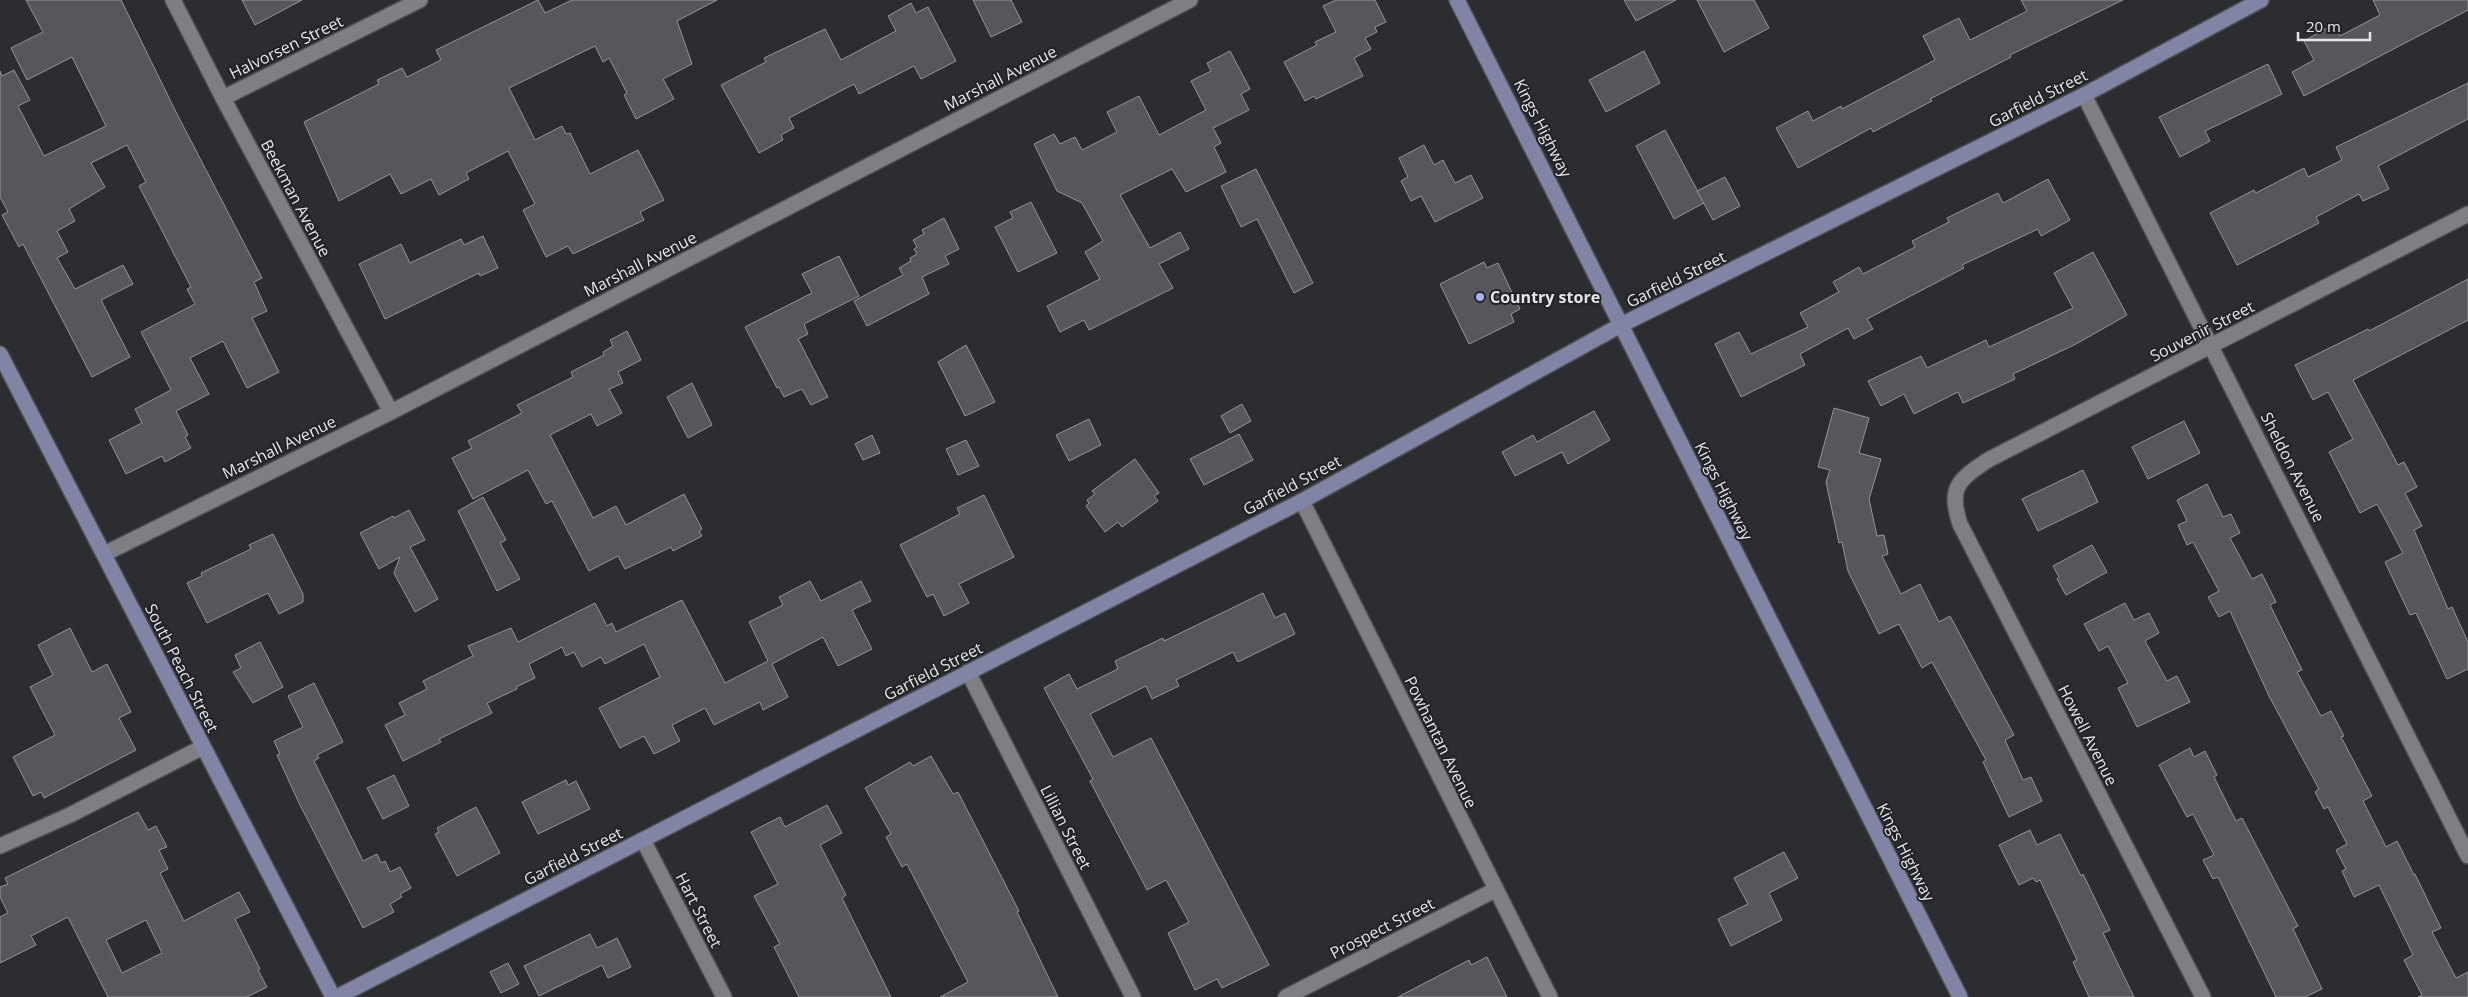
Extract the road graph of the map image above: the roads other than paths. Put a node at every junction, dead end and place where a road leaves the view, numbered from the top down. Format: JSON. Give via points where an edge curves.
{"nodes":[{"id":1,"x":173,"y":0,"type":"edge"},
{"id":2,"x":420,"y":0,"type":"edge"},
{"id":3,"x":1190,"y":0,"type":"edge"},
{"id":4,"x":1458,"y":0,"type":"edge"},
{"id":5,"x":2262,"y":0,"type":"edge"},
{"id":6,"x":2084,"y":94,"type":"junction"},
{"id":7,"x":223,"y":98,"type":"junction"},
{"id":8,"x":2468,"y":214,"type":"edge"},
{"id":9,"x":1621,"y":326,"type":"junction"},
{"id":10,"x":2212,"y":345,"type":"junction"},
{"id":11,"x":0,"y":354,"type":"edge"},
{"id":12,"x":391,"y":412,"type":"junction"},
{"id":13,"x":1958,"y":487,"type":"joint"},
{"id":14,"x":1302,"y":501,"type":"junction"},
{"id":15,"x":104,"y":554,"type":"junction"},
{"id":16,"x":968,"y":672,"type":"junction"},
{"id":17,"x":203,"y":747,"type":"junction"},
{"id":18,"x":643,"y":840,"type":"junction"},
{"id":19,"x":0,"y":846,"type":"edge"},
{"id":20,"x":2468,"y":856,"type":"edge"},
{"id":21,"x":1495,"y":890,"type":"junction"},
{"id":22,"x":333,"y":997,"type":"edge"},
{"id":23,"x":337,"y":997,"type":"edge"},
{"id":24,"x":724,"y":997,"type":"edge"},
{"id":25,"x":1133,"y":997,"type":"edge"},
{"id":26,"x":1286,"y":997,"type":"edge"},
{"id":27,"x":1550,"y":997,"type":"edge"},
{"id":28,"x":1960,"y":997,"type":"edge"},
{"id":29,"x":2203,"y":997,"type":"edge"}],
"edges":[{"from":1,"to":7,"type":"street","name":"Beekman Avenue"},
{"from":2,"to":7,"type":"street","name":"Halvorsen Street"},
{"from":3,"to":12,"type":"street","name":"Marshall Avenue"},
{"from":4,"to":9,"type":"main road","name":"Kings Highway"},
{"from":5,"to":6,"type":"main road","name":"Garfield Street"},
{"from":6,"to":9,"type":"main road","name":"Garfield Street"},
{"from":6,"to":10,"type":"street","name":"Sheldon Avenue"},
{"from":7,"to":12,"type":"street","name":"Beekman Avenue"},
{"from":8,"to":10,"type":"street","name":"Souvenir Street"},
{"from":9,"to":14,"type":"main road","name":"Garfield Street"},
{"from":9,"to":28,"type":"main road","name":"Kings Highway"},
{"from":10,"to":13,"type":"street","name":"Souvenir Street","via":[[1988,460],[1969,473]]},
{"from":10,"to":20,"type":"street","name":"Sheldon Avenue"},
{"from":11,"to":15,"type":"main road","name":"South Peach Street"},
{"from":12,"to":15,"type":"street","name":"Marshall Avenue"},
{"from":13,"to":29,"type":"street","name":"Howell Avenue","via":[[1953,503],[1960,524]]},
{"from":14,"to":16,"type":"main road","name":"Garfield Street"},
{"from":14,"to":21,"type":"street","name":"Powhantan Avenue"},
{"from":15,"to":17,"type":"main road","name":"South Peach Street"},
{"from":16,"to":18,"type":"main road","name":"Garfield Street"},
{"from":16,"to":25,"type":"street","name":"Lillian Street"},
{"from":17,"to":19,"type":"street","via":[[70,815]]},
{"from":17,"to":22,"type":"main road","name":"South Peach Street"},
{"from":18,"to":23,"type":"main road","name":"Garfield Street"},
{"from":18,"to":24,"type":"street","name":"Hart Street"},
{"from":21,"to":26,"type":"street","name":"Prospect Street"},
{"from":21,"to":27,"type":"street","name":"Powhantan Avenue"}]}
